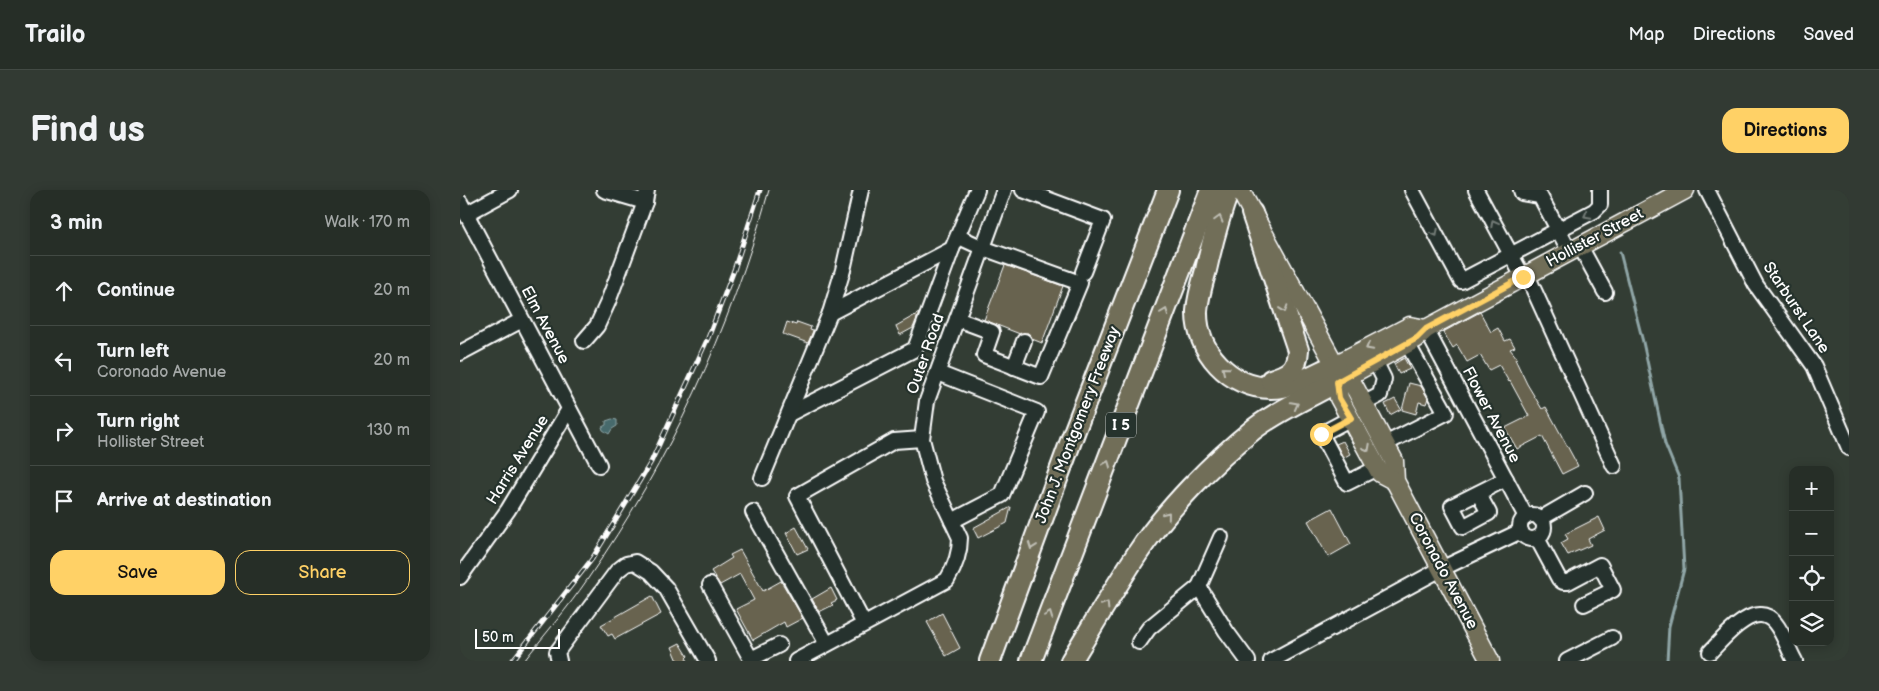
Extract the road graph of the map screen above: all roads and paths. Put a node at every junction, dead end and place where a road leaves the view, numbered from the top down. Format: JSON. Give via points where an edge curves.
{"nodes":[{"id":1,"x":510,"y":190,"type":"edge"},
{"id":2,"x":604,"y":190,"type":"edge"},
{"id":3,"x":861,"y":190,"type":"edge"},
{"id":4,"x":977,"y":190,"type":"edge"},
{"id":5,"x":1004,"y":190,"type":"edge"},
{"id":6,"x":1023,"y":190,"type":"edge"},
{"id":7,"x":1155,"y":190,"type":"edge"},
{"id":8,"x":1168,"y":190,"type":"edge"},
{"id":9,"x":1212,"y":190,"type":"edge"},
{"id":10,"x":1229,"y":190,"type":"edge"},
{"id":11,"x":1240,"y":190,"type":"edge"},
{"id":12,"x":1412,"y":190,"type":"edge"},
{"id":13,"x":1476,"y":190,"type":"edge"},
{"id":14,"x":1521,"y":190,"type":"edge"},
{"id":15,"x":1600,"y":190,"type":"edge"},
{"id":16,"x":1685,"y":190,"type":"edge"},
{"id":17,"x":1707,"y":190,"type":"edge"},
{"id":18,"x":646,"y":196,"type":"edge"},
{"id":19,"x":463,"y":208,"type":"edge"},
{"id":20,"x":1252,"y":212,"type":"junction"},
{"id":21,"x":1558,"y":230,"type":"junction"},
{"id":22,"x":956,"y":243,"type":"junction"},
{"id":23,"x":984,"y":248,"type":"junction"},
{"id":24,"x":1575,"y":249,"type":"junction"},
{"id":25,"x":1512,"y":256,"type":"junction"},
{"id":26,"x":1083,"y":272,"type":"dead end"},
{"id":27,"x":1525,"y":276,"type":"junction"},
{"id":28,"x":1605,"y":292,"type":"dead end"},
{"id":29,"x":830,"y":313,"type":"junction"},
{"id":30,"x":957,"y":319,"type":"junction"},
{"id":31,"x":522,"y":320,"type":"junction"},
{"id":32,"x":1426,"y":329,"type":"junction"},
{"id":33,"x":584,"y":341,"type":"dead end"},
{"id":34,"x":1024,"y":341,"type":"dead end"},
{"id":35,"x":1408,"y":343,"type":"junction"},
{"id":36,"x":1105,"y":353,"type":"junction"},
{"id":37,"x":460,"y":354,"type":"edge"},
{"id":38,"x":1375,"y":362,"type":"junction"},
{"id":39,"x":1014,"y":367,"type":"junction"},
{"id":40,"x":938,"y":373,"type":"junction"},
{"id":41,"x":1339,"y":375,"type":"junction"},
{"id":42,"x":1260,"y":386,"type":"junction"},
{"id":43,"x":1363,"y":404,"type":"junction"},
{"id":44,"x":569,"y":409,"type":"junction"},
{"id":45,"x":789,"y":414,"type":"junction"},
{"id":46,"x":1351,"y":418,"type":"junction"},
{"id":47,"x":922,"y":439,"type":"junction"},
{"id":48,"x":1385,"y":444,"type":"junction"},
{"id":49,"x":1849,"y":448,"type":"edge"},
{"id":50,"x":599,"y":465,"type":"dead end"},
{"id":51,"x":1614,"y":466,"type":"dead end"},
{"id":52,"x":1377,"y":468,"type":"junction"},
{"id":53,"x":762,"y":478,"type":"dead end"},
{"id":54,"x":1506,"y":479,"type":"junction"},
{"id":55,"x":1395,"y":481,"type":"junction"},
{"id":56,"x":1478,"y":493,"type":"dead end"},
{"id":57,"x":1585,"y":493,"type":"dead end"},
{"id":58,"x":753,"y":512,"type":"dead end"},
{"id":59,"x":1533,"y":518,"type":"junction"},
{"id":60,"x":952,"y":521,"type":"junction"},
{"id":61,"x":1521,"y":531,"type":"junction"},
{"id":62,"x":1221,"y":537,"type":"dead end"},
{"id":63,"x":1537,"y":538,"type":"junction"},
{"id":64,"x":1441,"y":569,"type":"junction"},
{"id":65,"x":460,"y":577,"type":"edge"},
{"id":66,"x":710,"y":585,"type":"dead end"},
{"id":67,"x":1199,"y":586,"type":"junction"},
{"id":68,"x":1584,"y":604,"type":"dead end"},
{"id":69,"x":863,"y":625,"type":"junction"},
{"id":70,"x":1612,"y":638,"type":"dead end"},
{"id":71,"x":1139,"y":642,"type":"dead end"},
{"id":72,"x":827,"y":644,"type":"junction"},
{"id":73,"x":779,"y":645,"type":"dead end"},
{"id":74,"x":1710,"y":652,"type":"dead end"},
{"id":75,"x":751,"y":660,"type":"edge"},
{"id":76,"x":798,"y":660,"type":"edge"},
{"id":77,"x":559,"y":661,"type":"edge"},
{"id":78,"x":708,"y":661,"type":"edge"},
{"id":79,"x":990,"y":661,"type":"edge"},
{"id":80,"x":1031,"y":661,"type":"edge"},
{"id":81,"x":1071,"y":661,"type":"edge"},
{"id":82,"x":1248,"y":661,"type":"edge"},
{"id":83,"x":1271,"y":661,"type":"edge"},
{"id":84,"x":1490,"y":661,"type":"edge"},
{"id":85,"x":1567,"y":661,"type":"edge"},
{"id":86,"x":1794,"y":661,"type":"edge"}],
"edges":[{"from":1,"to":19,"type":"street"},
{"from":2,"to":18,"type":"street"},
{"from":3,"to":29,"type":"street"},
{"from":4,"to":22,"type":"street"},
{"from":5,"to":23,"type":"street","name":"Outer Road"},
{"from":6,"to":26,"type":"street","via":[[1102,220]]},
{"from":7,"to":36,"type":"highway"},
{"from":8,"to":36,"type":"highway","name":"John J. Montgomery Freeway","number":"I 5"},
{"from":80,"to":9,"type":"highway","number":"I 5","one_way":true},
{"from":42,"to":10,"type":"highway","one_way":true,"via":[[1231,375],[1215,361],[1204,344],[1198,324],[1198,302]]},
{"from":11,"to":20,"type":"main road","name":"Coronado Avenue"},
{"from":12,"to":25,"type":"street","one_way":true,"via":[[1461,282]]},
{"from":25,"to":13,"type":"street","one_way":true},
{"from":14,"to":21,"type":"street","via":[[1522,193],[1540,196]]},
{"from":15,"to":21,"type":"street","one_way":true,"via":[[1600,205],[1594,211]]},
{"from":16,"to":24,"type":"main road","name":"Hollister Street"},
{"from":17,"to":49,"type":"street","name":"Starburst Lane","via":[[1756,285],[1814,366]]},
{"from":18,"to":33,"type":"street","via":[[608,302]]},
{"from":19,"to":31,"type":"street","name":"Elm Avenue"},
{"from":20,"to":41,"type":"main road","name":"Coronado Avenue"},
{"from":20,"to":42,"type":"highway","one_way":true,"via":[[1298,350],[1295,367]]},
{"from":21,"to":24,"type":"street"},
{"from":21,"to":25,"type":"street"},
{"from":22,"to":23,"type":"street"},
{"from":22,"to":29,"type":"street"},
{"from":22,"to":45,"type":"street","via":[[915,349]]},
{"from":23,"to":30,"type":"street","name":"Outer Road"},
{"from":23,"to":39,"type":"street","via":[[1080,283],[1041,377]]},
{"from":24,"to":27,"type":"main road","name":"Hollister Street"},
{"from":24,"to":28,"type":"street"},
{"from":25,"to":27,"type":"street"},
{"from":27,"to":32,"type":"main road","name":"Hollister Street"},
{"from":27,"to":51,"type":"street"},
{"from":29,"to":45,"type":"street"},
{"from":30,"to":39,"type":"street","via":[[992,332],[984,355]]},
{"from":30,"to":40,"type":"street","name":"Outer Road"},
{"from":31,"to":37,"type":"street"},
{"from":31,"to":44,"type":"street","name":"Elm Avenue"},
{"from":32,"to":35,"type":"main road","name":"Hollister Street"},
{"from":32,"to":41,"type":"main road","name":"Hollister Street","one_way":true,"via":[[1410,326]]},
{"from":32,"to":54,"type":"street","name":"Flower Avenue"},
{"from":34,"to":39,"type":"street"},
{"from":35,"to":38,"type":"main road","name":"Hollister Street"},
{"from":35,"to":48,"type":"street","via":[[1446,413]]},
{"from":36,"to":79,"type":"highway","name":"John J. Montgomery Freeway","number":"I 5","one_way":true},
{"from":38,"to":41,"type":"main road","name":"Hollister Street"},
{"from":38,"to":43,"type":"street","via":[[1384,379],[1380,395]]},
{"from":40,"to":47,"type":"street","name":"Outer Road","via":[[927,401]]},
{"from":40,"to":60,"type":"street","via":[[1037,412],[1002,495]]},
{"from":41,"to":42,"type":"highway","via":[[1271,388]]},
{"from":41,"to":43,"type":"main road","name":"Coronado Avenue","via":[[1354,386]]},
{"from":41,"to":46,"type":"main road","name":"Coronado Avenue","via":[[1339,398]]},
{"from":81,"to":41,"type":"highway","one_way":true,"via":[[1137,554],[1175,505],[1255,429]]},
{"from":43,"to":48,"type":"main road","name":"Coronado Avenue"},
{"from":44,"to":50,"type":"street","name":"Elm Avenue"},
{"from":44,"to":65,"type":"street","name":"Harris Avenue","via":[[508,510]]},
{"from":45,"to":53,"type":"street"},
{"from":46,"to":52,"type":"main road","name":"Coronado Avenue","one_way":true},
{"from":46,"to":52,"type":"street","via":[[1321,434],[1348,483]]},
{"from":47,"to":60,"type":"street","name":"Outer Road","via":[[933,481]]},
{"from":47,"to":69,"type":"street","via":[[894,441],[797,496]]},
{"from":48,"to":55,"type":"main road","name":"Coronado Avenue","via":[[1394,461]]},
{"from":52,"to":55,"type":"main road","name":"Coronado Avenue"},
{"from":54,"to":56,"type":"street"},
{"from":54,"to":59,"type":"street","name":"Flower Avenue"},
{"from":55,"to":64,"type":"main road","name":"Coronado Avenue"},
{"from":57,"to":59,"type":"street"},
{"from":58,"to":72,"type":"street"},
{"from":59,"to":61,"type":"street","via":[[1521,523]]},
{"from":59,"to":63,"type":"street","via":[[1544,525]]},
{"from":60,"to":69,"type":"street","name":"Outer Road","via":[[960,538],[960,548],[947,580]]},
{"from":61,"to":63,"type":"street","via":[[1526,537]]},
{"from":61,"to":64,"type":"street"},
{"from":62,"to":67,"type":"street"},
{"from":63,"to":68,"type":"street","via":[[1563,582],[1600,565],[1613,590]]},
{"from":64,"to":83,"type":"street"},
{"from":64,"to":84,"type":"main road","name":"Coronado Avenue"},
{"from":66,"to":75,"type":"street"},
{"from":67,"to":71,"type":"street","via":[[1149,628]]},
{"from":67,"to":82,"type":"street"},
{"from":69,"to":72,"type":"street"},
{"from":70,"to":85,"type":"street"},
{"from":72,"to":76,"type":"street"},
{"from":73,"to":75,"type":"street"},
{"from":74,"to":86,"type":"street","via":[[1737,624],[1750,617],[1763,616],[1775,622]]},
{"from":77,"to":78,"type":"street","via":[[557,652],[617,571],[635,562],[651,572],[666,588]]}]}
